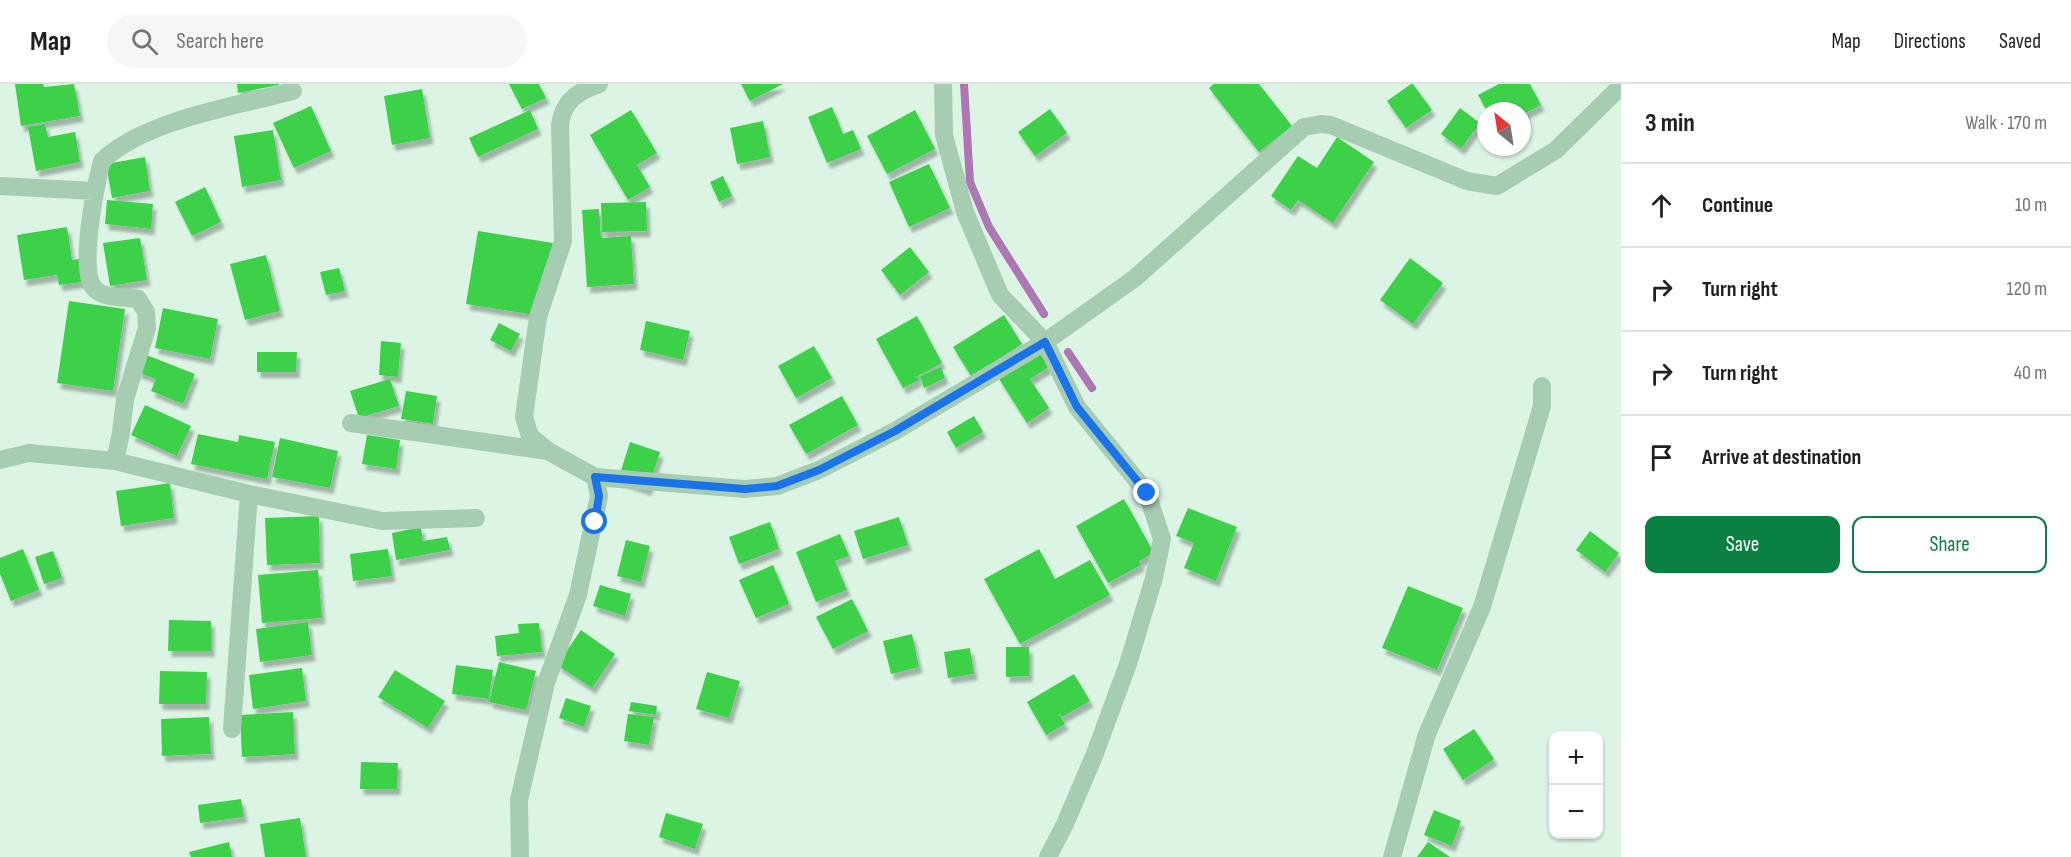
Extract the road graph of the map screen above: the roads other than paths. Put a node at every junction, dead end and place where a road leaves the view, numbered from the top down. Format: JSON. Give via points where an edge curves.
{"nodes":[{"id":1,"x":599,"y":84,"type":"edge"},
{"id":2,"x":943,"y":84,"type":"edge"},
{"id":3,"x":1621,"y":86,"type":"edge"},
{"id":4,"x":292,"y":91,"type":"dead end"},
{"id":5,"x":0,"y":186,"type":"edge"},
{"id":6,"x":94,"y":190,"type":"junction"},
{"id":7,"x":1045,"y":342,"type":"junction"},
{"id":8,"x":1542,"y":386,"type":"dead end"},
{"id":9,"x":351,"y":423,"type":"dead end"},
{"id":10,"x":548,"y":451,"type":"junction"},
{"id":11,"x":0,"y":460,"type":"edge"},
{"id":12,"x":115,"y":461,"type":"junction"},
{"id":13,"x":595,"y":477,"type":"junction"},
{"id":14,"x":249,"y":494,"type":"junction"},
{"id":15,"x":476,"y":518,"type":"dead end"},
{"id":16,"x":232,"y":729,"type":"dead end"},
{"id":17,"x":520,"y":857,"type":"edge"},
{"id":18,"x":1048,"y":857,"type":"edge"},
{"id":19,"x":1392,"y":857,"type":"edge"}],
"edges":[{"from":1,"to":10,"type":"street","via":[[568,102],[560,125],[562,241],[538,317],[524,417],[530,436]]},
{"from":2,"to":7,"type":"street","via":[[944,135],[965,212],[1000,296]]},
{"from":3,"to":7,"type":"street","via":[[1556,150],[1497,186],[1467,181],[1331,125],[1304,127],[1135,278]]},
{"from":4,"to":6,"type":"street","via":[[147,132],[102,161]]},
{"from":5,"to":6,"type":"street"},
{"from":6,"to":12,"type":"street","via":[[86,268],[93,287],[105,295],[138,299],[146,312],[147,328],[124,399]]},
{"from":7,"to":13,"type":"street","via":[[895,431],[819,470],[777,486],[745,489]]},
{"from":7,"to":18,"type":"street","via":[[1077,407],[1147,493],[1162,539],[1128,664],[1094,756]]},
{"from":8,"to":19,"type":"street","via":[[1542,406],[1482,607],[1427,734]]},
{"from":9,"to":10,"type":"street"},
{"from":10,"to":13,"type":"street"},
{"from":11,"to":12,"type":"street","via":[[29,453]]},
{"from":12,"to":14,"type":"street"},
{"from":13,"to":17,"type":"street","via":[[599,496],[578,595],[546,683],[519,800]]},
{"from":14,"to":15,"type":"street","via":[[382,521]]},
{"from":14,"to":16,"type":"street"}]}
